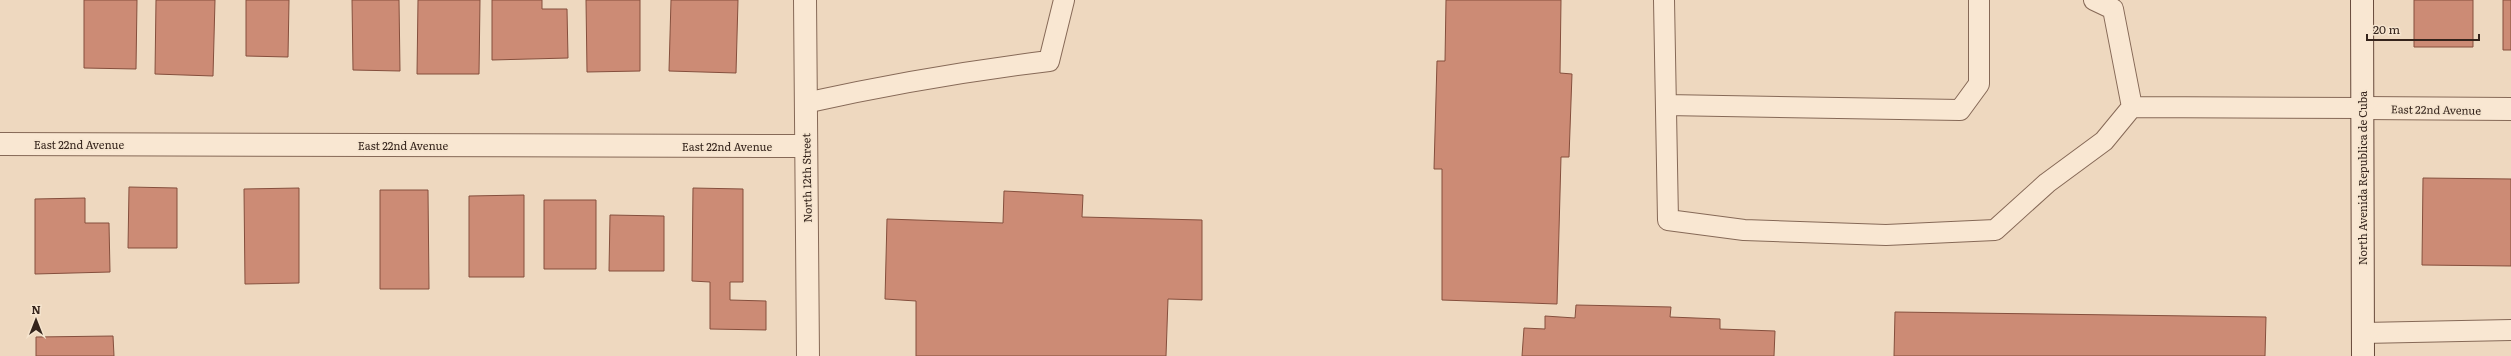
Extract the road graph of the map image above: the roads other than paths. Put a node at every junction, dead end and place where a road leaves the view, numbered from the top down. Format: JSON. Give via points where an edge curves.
{"nodes":[{"id":1,"x":805,"y":0,"type":"edge"},
{"id":2,"x":1064,"y":0,"type":"edge"},
{"id":3,"x":1664,"y":0,"type":"edge"},
{"id":4,"x":1979,"y":0,"type":"edge"},
{"id":5,"x":2094,"y":0,"type":"edge"},
{"id":6,"x":2362,"y":0,"type":"edge"},
{"id":7,"x":805,"y":103,"type":"junction"},
{"id":8,"x":1666,"y":106,"type":"junction"},
{"id":9,"x":2132,"y":107,"type":"junction"},
{"id":10,"x":2362,"y":108,"type":"junction"},
{"id":11,"x":2511,"y":109,"type":"edge"},
{"id":12,"x":0,"y":144,"type":"edge"},
{"id":13,"x":806,"y":146,"type":"junction"},
{"id":14,"x":2511,"y":330,"type":"edge"},
{"id":15,"x":2363,"y":333,"type":"junction"},
{"id":16,"x":808,"y":356,"type":"edge"},
{"id":17,"x":2363,"y":356,"type":"edge"}],
"edges":[{"from":1,"to":7,"type":"street","name":"North 12th Street"},
{"from":2,"to":7,"type":"lane","via":[[1049,61],[888,84]]},
{"from":3,"to":8,"type":"lane"},
{"from":4,"to":8,"type":"lane","via":[[1979,84],[1960,110]]},
{"from":5,"to":9,"type":"lane","via":[[2113,9]]},
{"from":6,"to":10,"type":"street","name":"North Avenida Republica de Cuba"},
{"from":7,"to":13,"type":"street","name":"North 12th Street"},
{"from":8,"to":9,"type":"lane","via":[[1668,220],[1744,230],[1886,234],[1995,230],[2047,183],[2104,141]]},
{"from":9,"to":10,"type":"lane"},
{"from":10,"to":11,"type":"street","name":"East 22nd Avenue"},
{"from":10,"to":15,"type":"street","name":"North Avenida Republica de Cuba"},
{"from":12,"to":13,"type":"street","name":"East 22nd Avenue"},
{"from":13,"to":16,"type":"street","name":"North 12th Street"},
{"from":14,"to":15,"type":"lane"},
{"from":15,"to":17,"type":"street","name":"North Avenida Republica de Cuba"}]}
